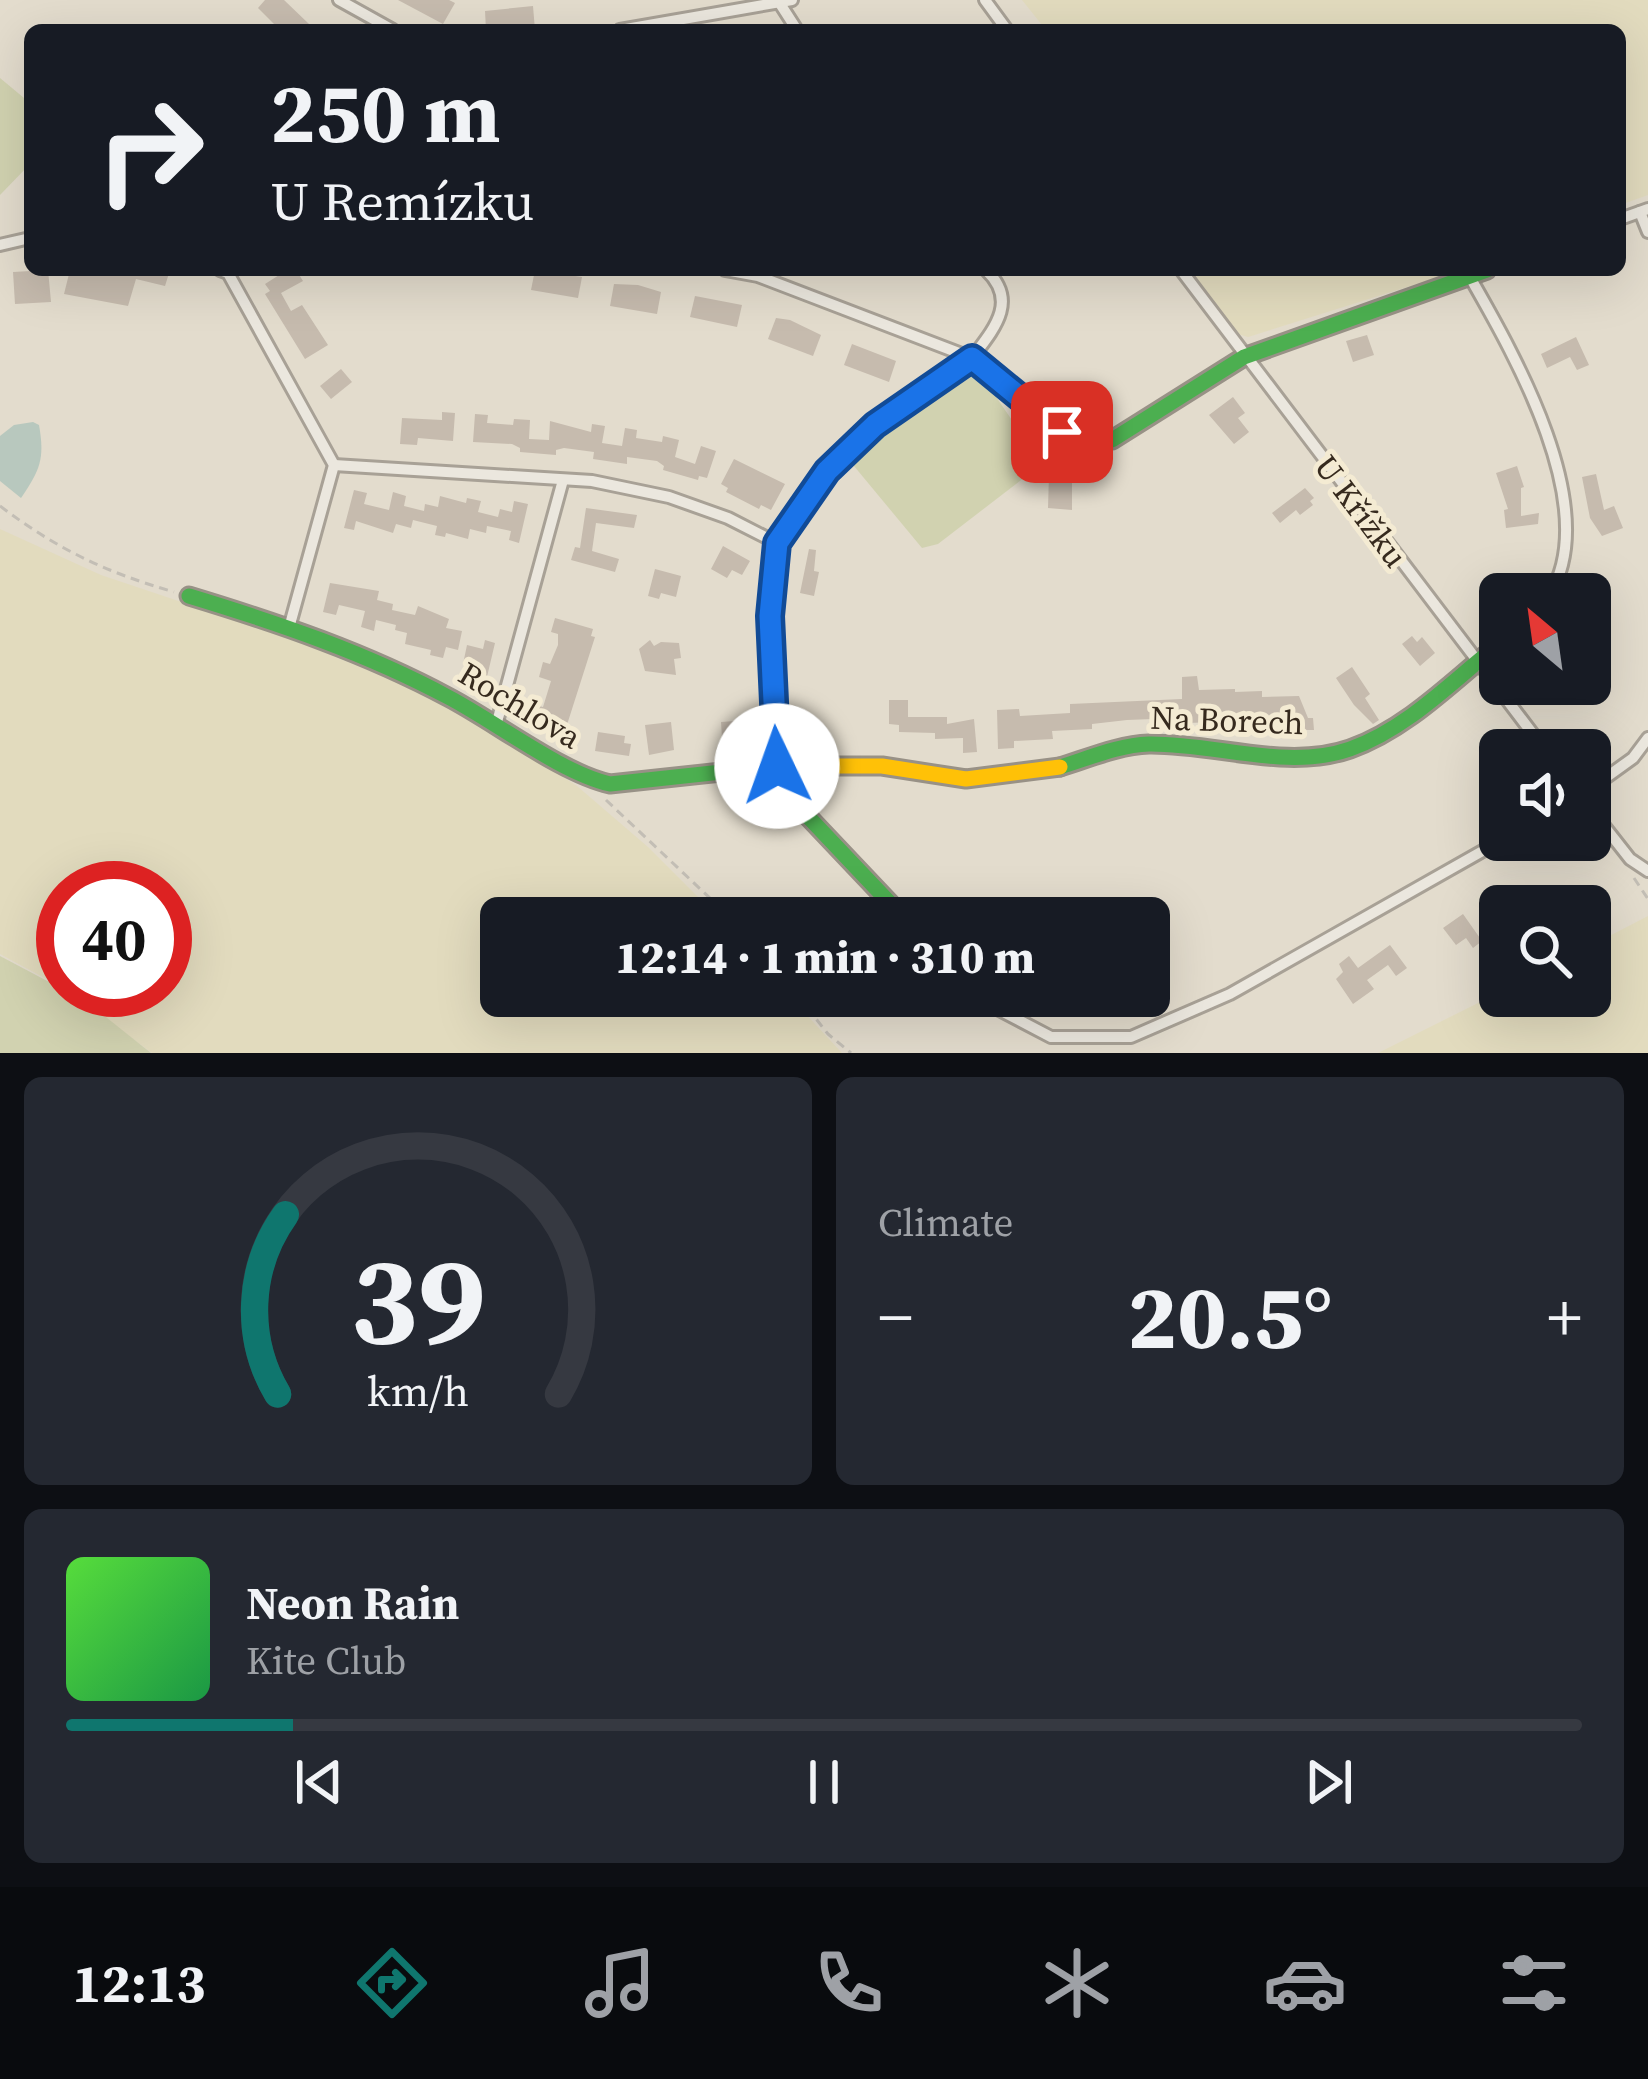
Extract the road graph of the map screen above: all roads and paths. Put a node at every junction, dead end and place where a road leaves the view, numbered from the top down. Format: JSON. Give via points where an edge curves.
{"nodes":[{"id":1,"x":339,"y":0,"type":"edge"},
{"id":2,"x":783,"y":1,"type":"edge"},
{"id":3,"x":382,"y":24,"type":"edge"},
{"id":4,"x":654,"y":24,"type":"edge"},
{"id":5,"x":1644,"y":211,"type":"edge"},
{"id":6,"x":1648,"y":232,"type":"edge"},
{"id":7,"x":230,"y":276,"type":"edge"},
{"id":8,"x":758,"y":276,"type":"edge"},
{"id":9,"x":991,"y":276,"type":"edge"},
{"id":10,"x":1185,"y":276,"type":"edge"},
{"id":11,"x":1476,"y":276,"type":"edge"},
{"id":12,"x":1471,"y":279,"type":"junction"},
{"id":13,"x":1244,"y":356,"type":"junction"},
{"id":14,"x":972,"y":358,"type":"junction"},
{"id":15,"x":334,"y":465,"type":"junction"},
{"id":16,"x":563,"y":480,"type":"junction"},
{"id":17,"x":0,"y":506,"type":"edge"},
{"id":18,"x":777,"y":543,"type":"junction"},
{"id":19,"x":1562,"y":573,"type":"edge"},
{"id":20,"x":189,"y":596,"type":"joint"},
{"id":21,"x":289,"y":628,"type":"junction"},
{"id":22,"x":1479,"y":660,"type":"edge"},
{"id":23,"x":1476,"y":662,"type":"junction"},
{"id":24,"x":497,"y":722,"type":"junction"},
{"id":25,"x":1529,"y":729,"type":"edge"},
{"id":26,"x":1648,"y":738,"type":"edge"},
{"id":27,"x":777,"y":766,"type":"junction"},
{"id":28,"x":1611,"y":774,"type":"edge"},
{"id":29,"x":583,"y":778,"type":"junction"},
{"id":30,"x":1611,"y":835,"type":"edge"},
{"id":31,"x":1479,"y":853,"type":"edge"},
{"id":32,"x":1630,"y":859,"type":"junction"},
{"id":33,"x":1648,"y":871,"type":"edge"},
{"id":34,"x":709,"y":897,"type":"edge"},
{"id":35,"x":884,"y":897,"type":"edge"},
{"id":36,"x":1648,"y":898,"type":"edge"},
{"id":37,"x":815,"y":1017,"type":"edge"},
{"id":38,"x":1014,"y":1017,"type":"edge"},
{"id":39,"x":851,"y":1053,"type":"edge"}],
"edges":[{"from":1,"to":3,"type":"street"},
{"from":2,"to":4,"type":"street"},
{"from":5,"to":6,"type":"street"},
{"from":7,"to":15,"type":"street"},
{"from":8,"to":14,"type":"street"},
{"from":9,"to":14,"type":"street","via":[[1003,309]]},
{"from":10,"to":13,"type":"street","name":"U Křížku"},
{"from":11,"to":12,"type":"street"},
{"from":12,"to":13,"type":"street"},
{"from":12,"to":19,"type":"street","via":[[1514,354],[1550,445],[1567,523]]},
{"from":13,"to":14,"type":"street","via":[[1112,440],[1062,432]]},
{"from":13,"to":23,"type":"street","name":"U Křížku"},
{"from":14,"to":18,"type":"street","via":[[875,425],[827,471]]},
{"from":15,"to":16,"type":"street"},
{"from":15,"to":21,"type":"street"},
{"from":16,"to":18,"type":"street","via":[[669,497]]},
{"from":16,"to":24,"type":"street"},
{"from":17,"to":20,"type":"path","via":[[87,563]]},
{"from":18,"to":27,"type":"street","via":[[770,616]]},
{"from":20,"to":21,"type":"street","name":"Rochlova"},
{"from":21,"to":24,"type":"street","name":"Rochlova"},
{"from":22,"to":23,"type":"street","name":"Na Borech"},
{"from":23,"to":25,"type":"street","name":"U Křížku"},
{"from":23,"to":27,"type":"street","name":"Na Borech","via":[[1392,729],[1348,750],[1294,758],[1148,744],[1052,770],[966,779],[882,766]]},
{"from":24,"to":29,"type":"street","name":"Rochlova"},
{"from":26,"to":28,"type":"street"},
{"from":27,"to":29,"type":"street","name":"Rochlova","via":[[610,784]]},
{"from":27,"to":35,"type":"street","via":[[781,788]]},
{"from":29,"to":34,"type":"path"},
{"from":30,"to":32,"type":"street"},
{"from":31,"to":38,"type":"street","via":[[1230,994],[1131,1036],[1051,1036]]},
{"from":32,"to":33,"type":"street"},
{"from":32,"to":36,"type":"path"},
{"from":37,"to":39,"type":"path"}]}
